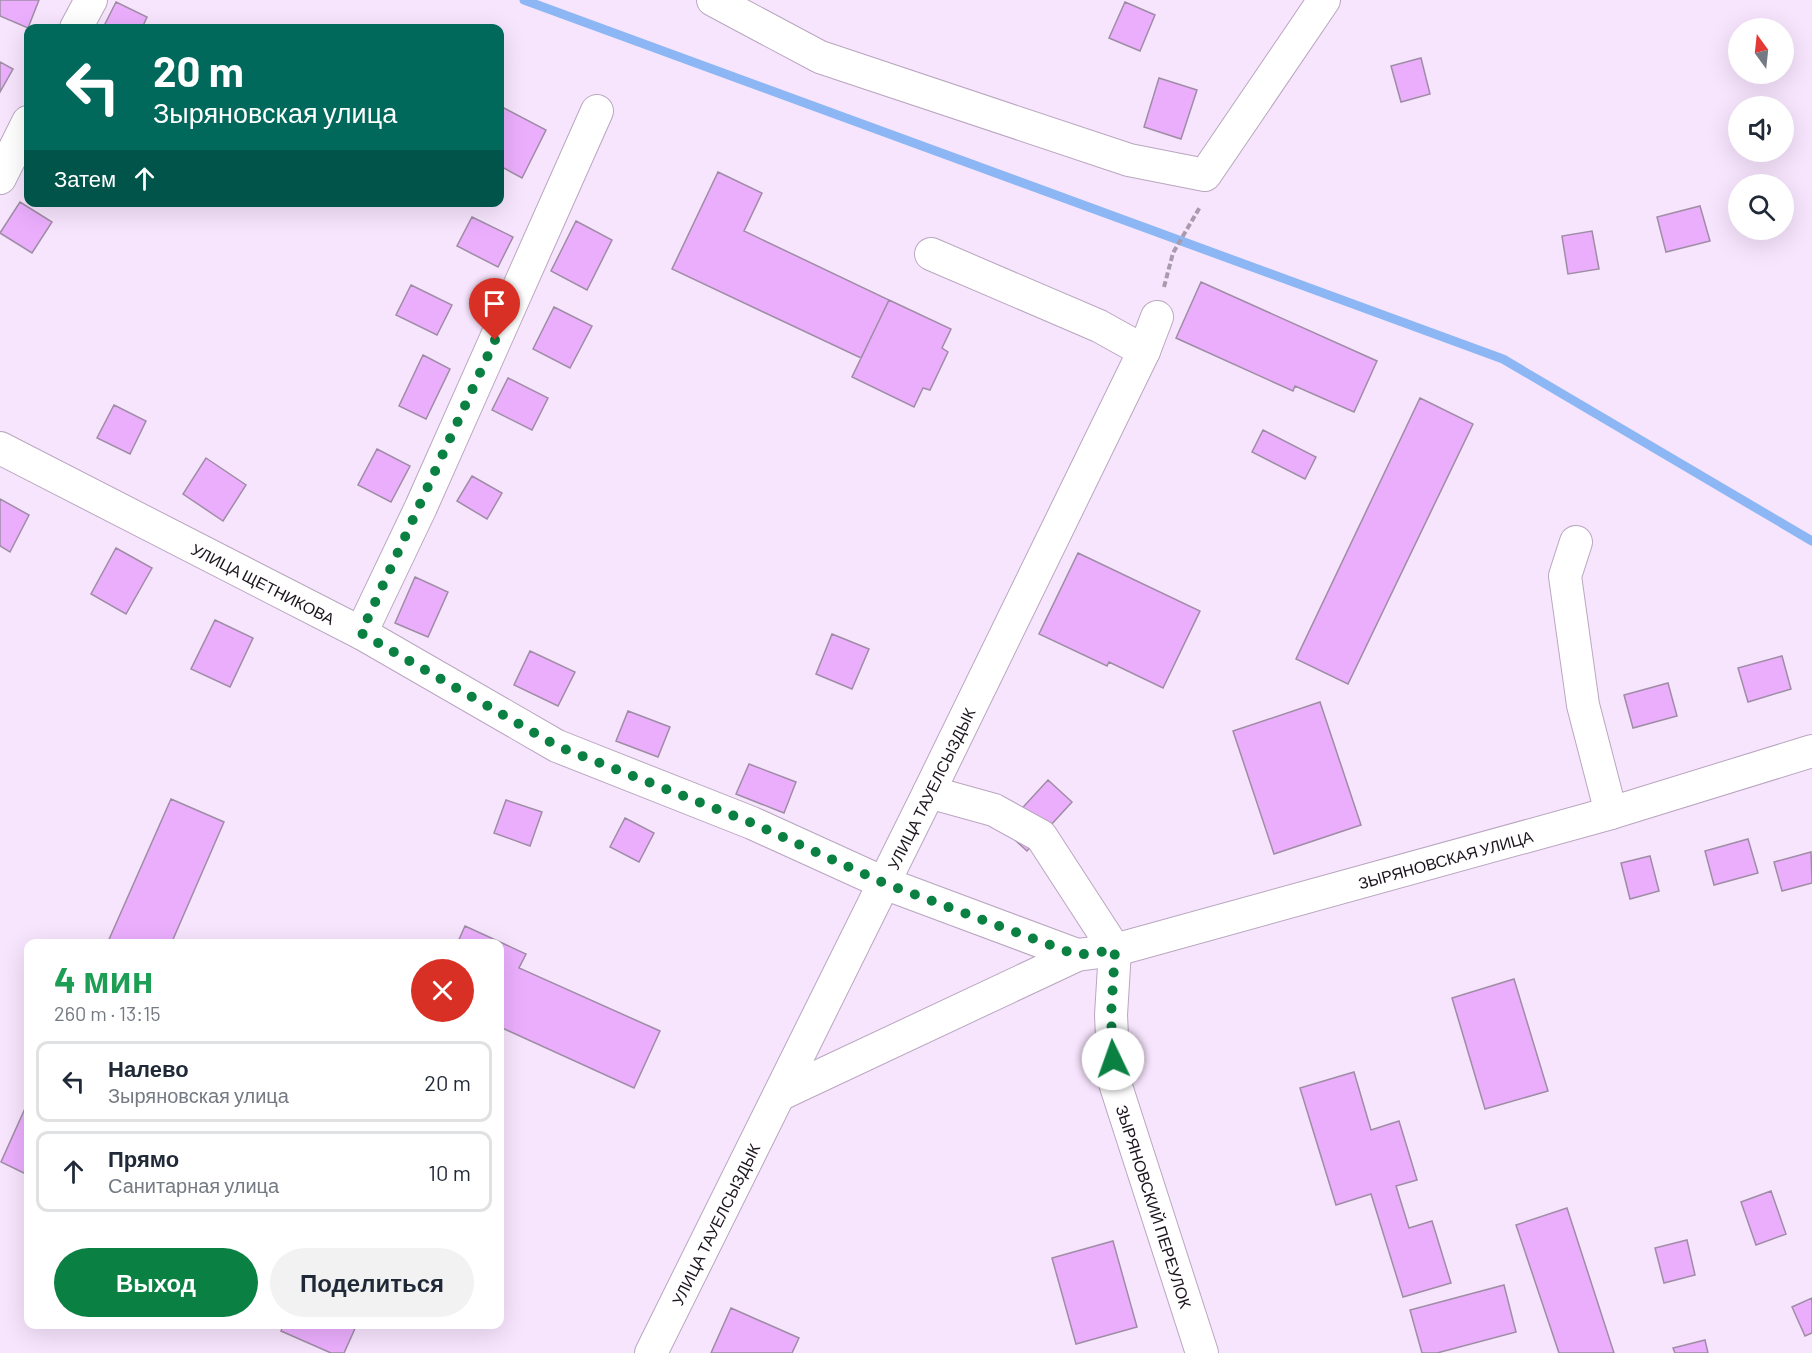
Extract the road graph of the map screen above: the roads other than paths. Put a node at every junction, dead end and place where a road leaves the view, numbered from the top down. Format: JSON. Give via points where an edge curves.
{"nodes":[{"id":1,"x":91,"y":0,"type":"edge"},
{"id":2,"x":713,"y":0,"type":"edge"},
{"id":3,"x":1324,"y":0,"type":"edge"},
{"id":4,"x":78,"y":24,"type":"edge"},
{"id":5,"x":597,"y":111,"type":"dead end"},
{"id":6,"x":24,"y":130,"type":"edge"},
{"id":7,"x":0,"y":178,"type":"edge"},
{"id":8,"x":931,"y":254,"type":"dead end"},
{"id":9,"x":1157,"y":317,"type":"dead end"},
{"id":10,"x":1144,"y":351,"type":"junction"},
{"id":11,"x":0,"y":448,"type":"edge"},
{"id":12,"x":1576,"y":542,"type":"dead end"},
{"id":13,"x":361,"y":633,"type":"junction"},
{"id":14,"x":1812,"y":751,"type":"edge"},
{"id":15,"x":929,"y":792,"type":"junction"},
{"id":16,"x":1611,"y":813,"type":"junction"},
{"id":17,"x":884,"y":883,"type":"junction"},
{"id":18,"x":1115,"y":950,"type":"junction"},
{"id":19,"x":1077,"y":955,"type":"junction"},
{"id":20,"x":781,"y":1094,"type":"junction"},
{"id":21,"x":651,"y":1353,"type":"edge"},
{"id":22,"x":1202,"y":1353,"type":"edge"}],
"edges":[{"from":1,"to":4,"type":"street"},
{"from":2,"to":3,"type":"street","via":[[820,57],[1129,160],[1205,175]]},
{"from":5,"to":13,"type":"street"},
{"from":6,"to":7,"type":"street"},
{"from":8,"to":10,"type":"street","via":[[1099,326]]},
{"from":9,"to":10,"type":"street","name":"УЛИЦА ТАУЕЛСЫЗДЫК"},
{"from":10,"to":15,"type":"street","name":"УЛИЦА ТАУЕЛСЫЗДЫК"},
{"from":11,"to":13,"type":"street","name":"УЛИЦА ЩЕТНИКОВА"},
{"from":12,"to":16,"type":"street","via":[[1565,576],[1583,705]]},
{"from":13,"to":17,"type":"street","name":"УЛИЦА ЩЕТНИКОВА","via":[[557,746],[752,823]]},
{"from":14,"to":16,"type":"street","name":"ЗЫРЯНОВСКАЯ УЛИЦА"},
{"from":15,"to":17,"type":"street","name":"УЛИЦА ТАУЕЛСЫЗДЫК"},
{"from":15,"to":18,"type":"street","via":[[994,810],[1041,836]]},
{"from":16,"to":18,"type":"street","name":"ЗЫРЯНОВСКАЯ УЛИЦА"},
{"from":17,"to":19,"type":"street","name":"УЛИЦА ЩЕТНИКОВА"},
{"from":17,"to":20,"type":"street","name":"УЛИЦА ТАУЕЛСЫЗДЫК"},
{"from":18,"to":19,"type":"street","name":"ЗЫРЯНОВСКАЯ УЛИЦА"},
{"from":18,"to":22,"type":"street","name":"ЗЫРЯНОВСКИЙ ПЕРЕУЛОК","via":[[1111,1016],[1114,1080]]},
{"from":19,"to":20,"type":"street"},
{"from":20,"to":21,"type":"street","name":"УЛИЦА ТАУЕЛСЫЗДЫК"}]}
